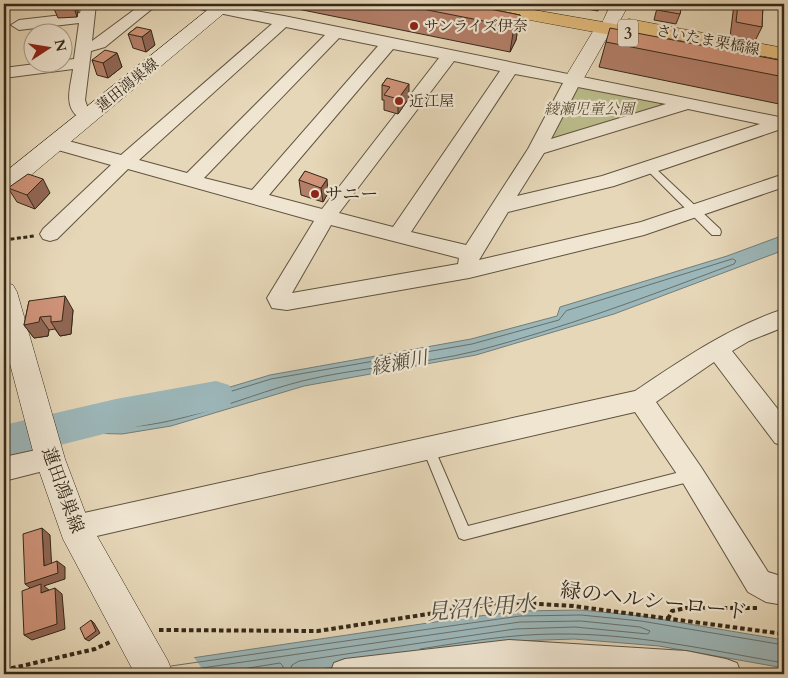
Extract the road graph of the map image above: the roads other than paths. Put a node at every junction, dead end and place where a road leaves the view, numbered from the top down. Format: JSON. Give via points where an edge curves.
{"nodes":[{"id":1,"x":151,"y":4,"type":"edge"},
{"id":2,"x":195,"y":4,"type":"edge"},
{"id":3,"x":471,"y":4,"type":"edge"},
{"id":4,"x":515,"y":4,"type":"edge"},
{"id":5,"x":620,"y":4,"type":"edge"},
{"id":6,"x":223,"y":6,"type":"edge"},
{"id":7,"x":89,"y":11,"type":"edge"},
{"id":8,"x":284,"y":21,"type":"junction"},
{"id":9,"x":19,"y":25,"type":"dead end"},
{"id":10,"x":607,"y":25,"type":"junction"},
{"id":11,"x":336,"y":32,"type":"junction"},
{"id":12,"x":390,"y":42,"type":"junction"},
{"id":13,"x":451,"y":54,"type":"junction"},
{"id":14,"x":784,"y":54,"type":"edge"},
{"id":15,"x":84,"y":56,"type":"junction"},
{"id":16,"x":784,"y":62,"type":"edge"},
{"id":17,"x":511,"y":67,"type":"junction"},
{"id":18,"x":4,"y":73,"type":"edge"},
{"id":19,"x":574,"y":81,"type":"junction"},
{"id":20,"x":683,"y":104,"type":"junction"},
{"id":21,"x":88,"y":117,"type":"junction"},
{"id":22,"x":782,"y":123,"type":"edge"},
{"id":23,"x":57,"y":144,"type":"junction"},
{"id":24,"x":537,"y":149,"type":"junction"},
{"id":25,"x":125,"y":162,"type":"junction"},
{"id":26,"x":650,"y":168,"type":"junction"},
{"id":27,"x":192,"y":179,"type":"junction"},
{"id":28,"x":784,"y":180,"type":"edge"},
{"id":29,"x":4,"y":185,"type":"edge"},
{"id":30,"x":256,"y":198,"type":"junction"},
{"id":31,"x":502,"y":206,"type":"junction"},
{"id":32,"x":695,"y":212,"type":"junction"},
{"id":33,"x":326,"y":217,"type":"junction"},
{"id":34,"x":716,"y":232,"type":"dead end"},
{"id":35,"x":50,"y":234,"type":"road end"},
{"id":36,"x":398,"y":236,"type":"junction"},
{"id":37,"x":470,"y":262,"type":"junction"},
{"id":38,"x":4,"y":292,"type":"edge"},
{"id":39,"x":784,"y":318,"type":"edge"},
{"id":40,"x":11,"y":346,"type":"edge"},
{"id":41,"x":717,"y":349,"type":"junction"},
{"id":42,"x":641,"y":400,"type":"junction"},
{"id":43,"x":784,"y":435,"type":"edge"},
{"id":44,"x":428,"y":447,"type":"junction"},
{"id":45,"x":49,"y":456,"type":"junction"},
{"id":46,"x":4,"y":469,"type":"edge"},
{"id":47,"x":692,"y":475,"type":"junction"},
{"id":48,"x":74,"y":528,"type":"junction"},
{"id":49,"x":784,"y":591,"type":"edge"},
{"id":50,"x":155,"y":674,"type":"edge"},
{"id":51,"x":345,"y":674,"type":"edge"},
{"id":52,"x":726,"y":674,"type":"edge"}],
"edges":[{"from":1,"to":15,"type":"street"},
{"from":2,"to":6,"type":"street"},
{"from":3,"to":10,"type":"main road","name":"さいたま栗橋線","number":"3"},
{"from":4,"to":10,"type":"main road","name":"さいたま栗橋線","number":"3"},
{"from":5,"to":10,"type":"main road"},
{"from":6,"to":8,"type":"street"},
{"from":6,"to":21,"type":"main road","name":"蓮田鴻巣線"},
{"from":7,"to":9,"type":"street"},
{"from":7,"to":15,"type":"street"},
{"from":8,"to":11,"type":"street"},
{"from":8,"to":25,"type":"street"},
{"from":10,"to":14,"type":"main road","name":"さいたま栗橋線","number":"3"},
{"from":10,"to":16,"type":"main road","name":"さいたま栗橋線","number":"3"},
{"from":10,"to":19,"type":"main road"},
{"from":11,"to":12,"type":"street"},
{"from":11,"to":27,"type":"street"},
{"from":12,"to":13,"type":"street"},
{"from":12,"to":30,"type":"street"},
{"from":13,"to":17,"type":"street"},
{"from":13,"to":33,"type":"street"},
{"from":15,"to":18,"type":"street"},
{"from":15,"to":21,"type":"street","via":[[77,100],[79,108]]},
{"from":17,"to":19,"type":"street"},
{"from":17,"to":36,"type":"street"},
{"from":19,"to":20,"type":"street"},
{"from":19,"to":24,"type":"street"},
{"from":20,"to":22,"type":"street"},
{"from":20,"to":24,"type":"street"},
{"from":21,"to":23,"type":"main road","name":"蓮田鴻巣線"},
{"from":22,"to":26,"type":"street"},
{"from":23,"to":25,"type":"street"},
{"from":23,"to":29,"type":"main road","name":"蓮田鴻巣線"},
{"from":24,"to":31,"type":"street"},
{"from":25,"to":27,"type":"street"},
{"from":25,"to":35,"type":"street"},
{"from":26,"to":31,"type":"street","via":[[544,199]]},
{"from":26,"to":32,"type":"lane"},
{"from":27,"to":30,"type":"street"},
{"from":28,"to":32,"type":"street"},
{"from":30,"to":33,"type":"street"},
{"from":31,"to":37,"type":"street"},
{"from":32,"to":34,"type":"lane"},
{"from":32,"to":37,"type":"street","via":[[644,228]]},
{"from":33,"to":36,"type":"street"},
{"from":33,"to":37,"type":"street","via":[[278,298],[280,302]]},
{"from":36,"to":37,"type":"street"},
{"from":38,"to":40,"type":"main road","name":"蓮田鴻巣線"},
{"from":39,"to":41,"type":"street","via":[[741,335]]},
{"from":40,"to":45,"type":"main road","name":"蓮田鴻巣線","via":[[35,405]]},
{"from":41,"to":42,"type":"street"},
{"from":41,"to":43,"type":"street"},
{"from":42,"to":44,"type":"street"},
{"from":42,"to":47,"type":"street"},
{"from":44,"to":47,"type":"lane","via":[[464,534]]},
{"from":44,"to":48,"type":"street"},
{"from":45,"to":46,"type":"street"},
{"from":45,"to":48,"type":"main road","name":"蓮田鴻巣線"},
{"from":47,"to":49,"type":"street","via":[[758,582],[766,588]]},
{"from":48,"to":50,"type":"main road","name":"蓮田鴻巣線"},
{"from":51,"to":52,"type":"street","via":[[509,655],[686,666]]}]}
